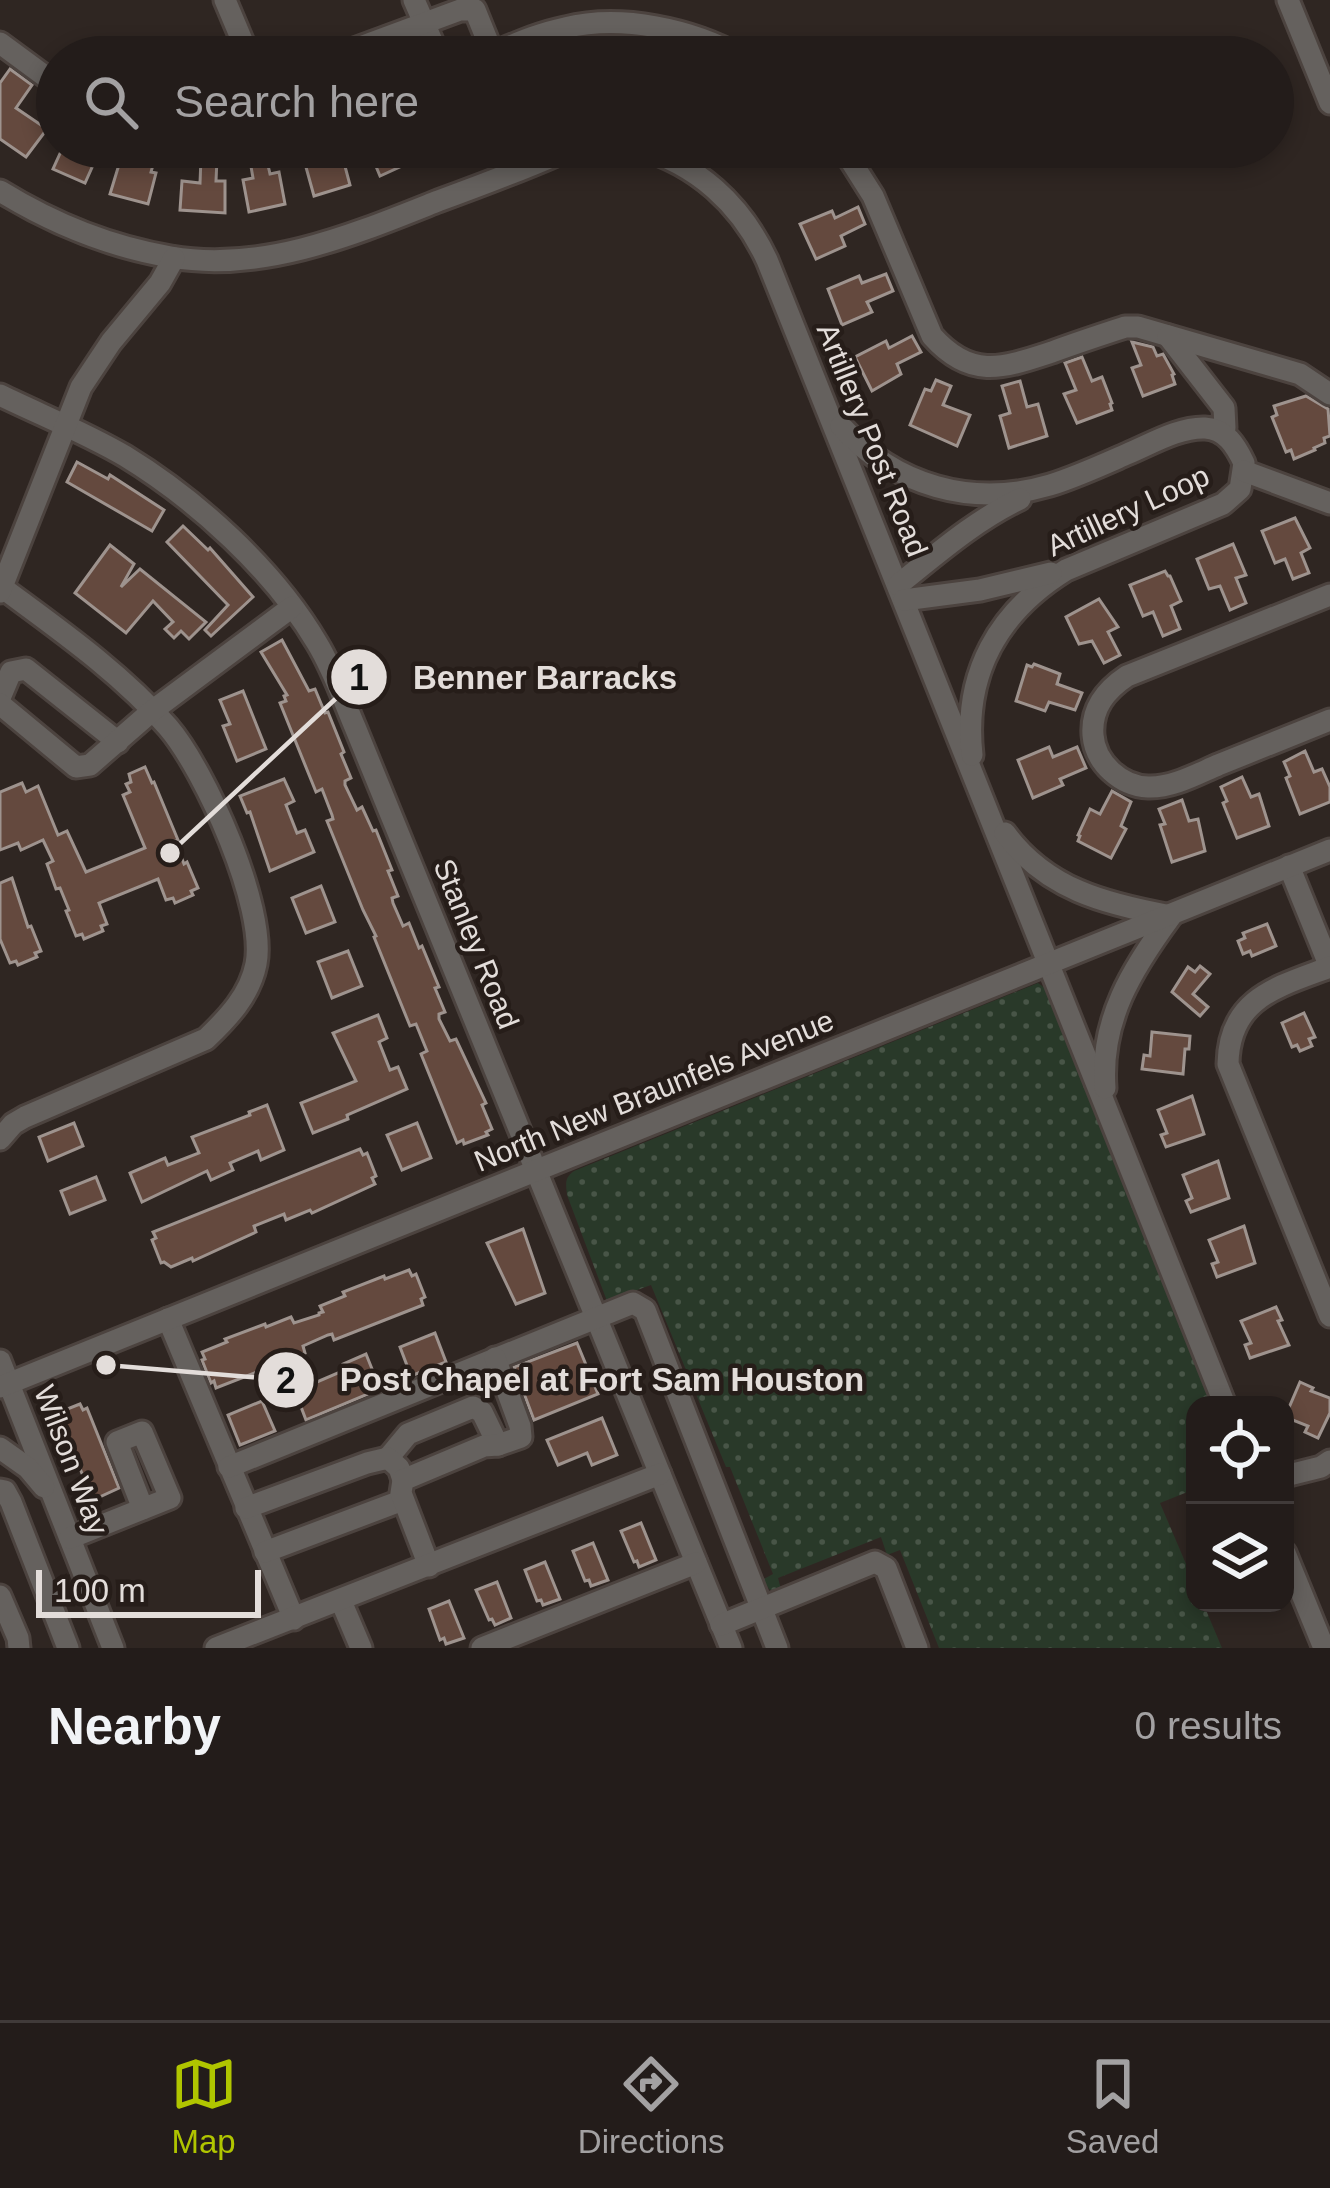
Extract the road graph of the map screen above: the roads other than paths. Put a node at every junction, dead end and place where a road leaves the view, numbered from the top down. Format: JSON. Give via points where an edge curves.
{"nodes":[{"id":1,"x":225,"y":0,"type":"edge"},
{"id":2,"x":414,"y":0,"type":"edge"},
{"id":3,"x":1288,"y":0,"type":"edge"},
{"id":4,"x":424,"y":23,"type":"junction"},
{"id":5,"x":240,"y":36,"type":"edge"},
{"id":6,"x":389,"y":36,"type":"edge"},
{"id":7,"x":430,"y":36,"type":"edge"},
{"id":8,"x":483,"y":36,"type":"edge"},
{"id":9,"x":534,"y":36,"type":"edge"},
{"id":10,"x":692,"y":36,"type":"edge"},
{"id":11,"x":0,"y":43,"type":"edge"},
{"id":12,"x":36,"y":70,"type":"edge"},
{"id":13,"x":1330,"y":103,"type":"edge"},
{"id":14,"x":504,"y":168,"type":"edge"},
{"id":15,"x":688,"y":168,"type":"edge"},
{"id":16,"x":855,"y":168,"type":"edge"},
{"id":17,"x":0,"y":191,"type":"edge"},
{"id":18,"x":174,"y":258,"type":"junction"},
{"id":19,"x":1167,"y":336,"type":"junction"},
{"id":20,"x":1330,"y":394,"type":"edge"},
{"id":21,"x":0,"y":395,"type":"edge"},
{"id":22,"x":826,"y":406,"type":"junction"},
{"id":23,"x":66,"y":427,"type":"junction"},
{"id":24,"x":1222,"y":433,"type":"junction"},
{"id":25,"x":1244,"y":471,"type":"junction"},
{"id":26,"x":1047,"y":486,"type":"junction"},
{"id":27,"x":1330,"y":503,"type":"edge"},
{"id":28,"x":1066,"y":570,"type":"junction"},
{"id":29,"x":1,"y":588,"type":"edge"},
{"id":30,"x":901,"y":593,"type":"junction"},
{"id":31,"x":1330,"y":595,"type":"edge"},
{"id":32,"x":292,"y":607,"type":"junction"},
{"id":33,"x":5,"y":669,"type":"edge"},
{"id":34,"x":0,"y":701,"type":"edge"},
{"id":35,"x":152,"y":712,"type":"junction"},
{"id":36,"x":1330,"y":720,"type":"edge"},
{"id":37,"x":118,"y":742,"type":"junction"},
{"id":38,"x":975,"y":779,"type":"junction"},
{"id":39,"x":987,"y":808,"type":"junction"},
{"id":40,"x":1330,"y":850,"type":"edge"},
{"id":41,"x":1289,"y":866,"type":"junction"},
{"id":42,"x":1171,"y":916,"type":"junction"},
{"id":43,"x":1048,"y":965,"type":"junction"},
{"id":44,"x":1330,"y":967,"type":"edge"},
{"id":45,"x":1111,"y":1121,"type":"junction"},
{"id":46,"x":0,"y":1139,"type":"edge"},
{"id":47,"x":535,"y":1172,"type":"junction"},
{"id":48,"x":1330,"y":1316,"type":"edge"},
{"id":49,"x":596,"y":1317,"type":"junction"},
{"id":50,"x":168,"y":1319,"type":"junction"},
{"id":51,"x":495,"y":1358,"type":"junction"},
{"id":52,"x":0,"y":1361,"type":"edge"},
{"id":53,"x":4,"y":1385,"type":"edge"},
{"id":54,"x":1221,"y":1396,"type":"edge"},
{"id":55,"x":497,"y":1445,"type":"junction"},
{"id":56,"x":0,"y":1448,"type":"edge"},
{"id":57,"x":388,"y":1458,"type":"junction"},
{"id":58,"x":1330,"y":1461,"type":"edge"},
{"id":59,"x":229,"y":1467,"type":"junction"},
{"id":60,"x":660,"y":1474,"type":"junction"},
{"id":61,"x":1294,"y":1474,"type":"edge"},
{"id":62,"x":403,"y":1490,"type":"junction"},
{"id":63,"x":5,"y":1496,"type":"edge"},
{"id":64,"x":55,"y":1500,"type":"junction"},
{"id":65,"x":246,"y":1508,"type":"junction"},
{"id":66,"x":143,"y":1509,"type":"dead end"},
{"id":67,"x":70,"y":1538,"type":"junction"},
{"id":68,"x":265,"y":1552,"type":"junction"},
{"id":69,"x":696,"y":1563,"type":"junction"},
{"id":70,"x":429,"y":1566,"type":"junction"},
{"id":71,"x":1294,"y":1574,"type":"edge"},
{"id":72,"x":0,"y":1596,"type":"edge"},
{"id":73,"x":341,"y":1601,"type":"junction"},
{"id":74,"x":761,"y":1608,"type":"junction"},
{"id":75,"x":294,"y":1618,"type":"junction"},
{"id":76,"x":722,"y":1624,"type":"junction"},
{"id":77,"x":19,"y":1648,"type":"edge"},
{"id":78,"x":68,"y":1648,"type":"edge"},
{"id":79,"x":113,"y":1648,"type":"edge"},
{"id":80,"x":216,"y":1648,"type":"edge"},
{"id":81,"x":361,"y":1648,"type":"edge"},
{"id":82,"x":482,"y":1648,"type":"edge"},
{"id":83,"x":731,"y":1648,"type":"edge"},
{"id":84,"x":777,"y":1648,"type":"edge"},
{"id":85,"x":917,"y":1648,"type":"edge"},
{"id":86,"x":1324,"y":1648,"type":"edge"}],
"edges":[{"from":1,"to":5,"type":"street"},
{"from":2,"to":4,"type":"street"},
{"from":3,"to":13,"type":"street"},
{"from":4,"to":6,"type":"street"},
{"from":4,"to":7,"type":"street"},
{"from":4,"to":8,"type":"street","via":[[475,10]]},
{"from":9,"to":10,"type":"street","via":[[624,24]]},
{"from":11,"to":12,"type":"street"},
{"from":14,"to":18,"type":"street","via":[[343,238],[254,257]]},
{"from":15,"to":22,"type":"street","name":"Artillery Post Road","via":[[748,224]]},
{"from":16,"to":19,"type":"street","via":[[932,336],[972,366],[1001,368],[1125,327]]},
{"from":17,"to":18,"type":"street","via":[[77,230]]},
{"from":18,"to":23,"type":"street","via":[[88,375]]},
{"from":19,"to":20,"type":"street","via":[[1300,374]]},
{"from":19,"to":24,"type":"street","via":[[1224,408]]},
{"from":21,"to":23,"type":"street","name":"Stanley Road"},
{"from":22,"to":26,"type":"street","name":"Artillery Loop","via":[[872,455],[939,489],[999,494]]},
{"from":22,"to":30,"type":"street","name":"Artillery Post Road"},
{"from":23,"to":29,"type":"street"},
{"from":23,"to":32,"type":"street","name":"Stanley Road","via":[[184,498]]},
{"from":24,"to":25,"type":"street","name":"Artillery Loop"},
{"from":24,"to":26,"type":"street","name":"Artillery Loop","via":[[1182,431]]},
{"from":25,"to":27,"type":"street"},
{"from":25,"to":28,"type":"street","name":"Artillery Loop","via":[[1240,489],[1223,504]]},
{"from":26,"to":30,"type":"street","via":[[961,534]]},
{"from":28,"to":30,"type":"street","via":[[980,590]]},
{"from":28,"to":38,"type":"street","name":"Artillery Loop","via":[[1015,610],[993,641],[970,730]]},
{"from":29,"to":35,"type":"street"},
{"from":30,"to":38,"type":"street","name":"Artillery Post Road"},
{"from":31,"to":36,"type":"street","via":[[1127,676],[1107,689],[1093,716],[1093,740],[1119,779],[1145,788]]},
{"from":32,"to":35,"type":"street"},
{"from":32,"to":47,"type":"street","name":"Stanley Road","via":[[335,678]]},
{"from":33,"to":34,"type":"street"},
{"from":33,"to":37,"type":"street","via":[[26,669]]},
{"from":34,"to":37,"type":"street","via":[[76,767]]},
{"from":35,"to":37,"type":"street"},
{"from":35,"to":46,"type":"street","via":[[186,753],[249,893],[258,947],[252,980],[206,1039],[25,1118]]},
{"from":38,"to":39,"type":"street","name":"Artillery Post Road"},
{"from":39,"to":42,"type":"street","name":"Artillery Post Road","via":[[1022,855],[1066,888]]},
{"from":39,"to":43,"type":"street","name":"Artillery Post Road"},
{"from":40,"to":41,"type":"street","name":"North New Braunfels Avenue"},
{"from":41,"to":42,"type":"street","name":"North New Braunfels Avenue"},
{"from":41,"to":44,"type":"street"},
{"from":42,"to":43,"type":"street","name":"North New Braunfels Avenue"},
{"from":42,"to":45,"type":"street","via":[[1125,983],[1109,1026],[1104,1083]]},
{"from":43,"to":45,"type":"street","name":"Artillery Post Road"},
{"from":43,"to":47,"type":"street","name":"North New Braunfels Avenue"},
{"from":44,"to":48,"type":"street","via":[[1243,1011],[1228,1039],[1228,1064]]},
{"from":45,"to":54,"type":"street","name":"Artillery Post Road"},
{"from":47,"to":49,"type":"street","name":"Stanley Road"},
{"from":47,"to":50,"type":"street","name":"North New Braunfels Avenue"},
{"from":49,"to":51,"type":"street"},
{"from":49,"to":60,"type":"street","name":"Stanley Road"},
{"from":49,"to":74,"type":"street","via":[[633,1303],[645,1310]]},
{"from":50,"to":53,"type":"street","name":"North New Braunfels Avenue"},
{"from":50,"to":59,"type":"street"},
{"from":51,"to":55,"type":"street","via":[[521,1437]]},
{"from":51,"to":59,"type":"street"},
{"from":52,"to":53,"type":"street","name":"Wilson Way"},
{"from":53,"to":64,"type":"street","name":"Wilson Way"},
{"from":55,"to":57,"type":"street","via":[[473,1407],[408,1434]]},
{"from":55,"to":62,"type":"street"},
{"from":56,"to":64,"type":"street"},
{"from":57,"to":62,"type":"street"},
{"from":57,"to":65,"type":"street"},
{"from":58,"to":61,"type":"street"},
{"from":59,"to":65,"type":"street"},
{"from":60,"to":69,"type":"street","name":"Stanley Road"},
{"from":60,"to":70,"type":"street"},
{"from":62,"to":68,"type":"street"},
{"from":62,"to":70,"type":"street"},
{"from":63,"to":78,"type":"street"},
{"from":64,"to":67,"type":"street","name":"Wilson Way"},
{"from":65,"to":68,"type":"street"},
{"from":66,"to":67,"type":"street"},
{"from":67,"to":79,"type":"street","name":"Wilson Way"},
{"from":68,"to":75,"type":"street"},
{"from":69,"to":76,"type":"street","name":"Stanley Road"},
{"from":69,"to":82,"type":"street"},
{"from":70,"to":73,"type":"street"},
{"from":71,"to":86,"type":"street"},
{"from":72,"to":77,"type":"street"},
{"from":73,"to":75,"type":"street"},
{"from":73,"to":81,"type":"street"},
{"from":74,"to":76,"type":"street"},
{"from":74,"to":84,"type":"street"},
{"from":74,"to":85,"type":"street","via":[[875,1562],[886,1568]]},
{"from":75,"to":80,"type":"street"},
{"from":76,"to":83,"type":"street","name":"Stanley Road"}]}
